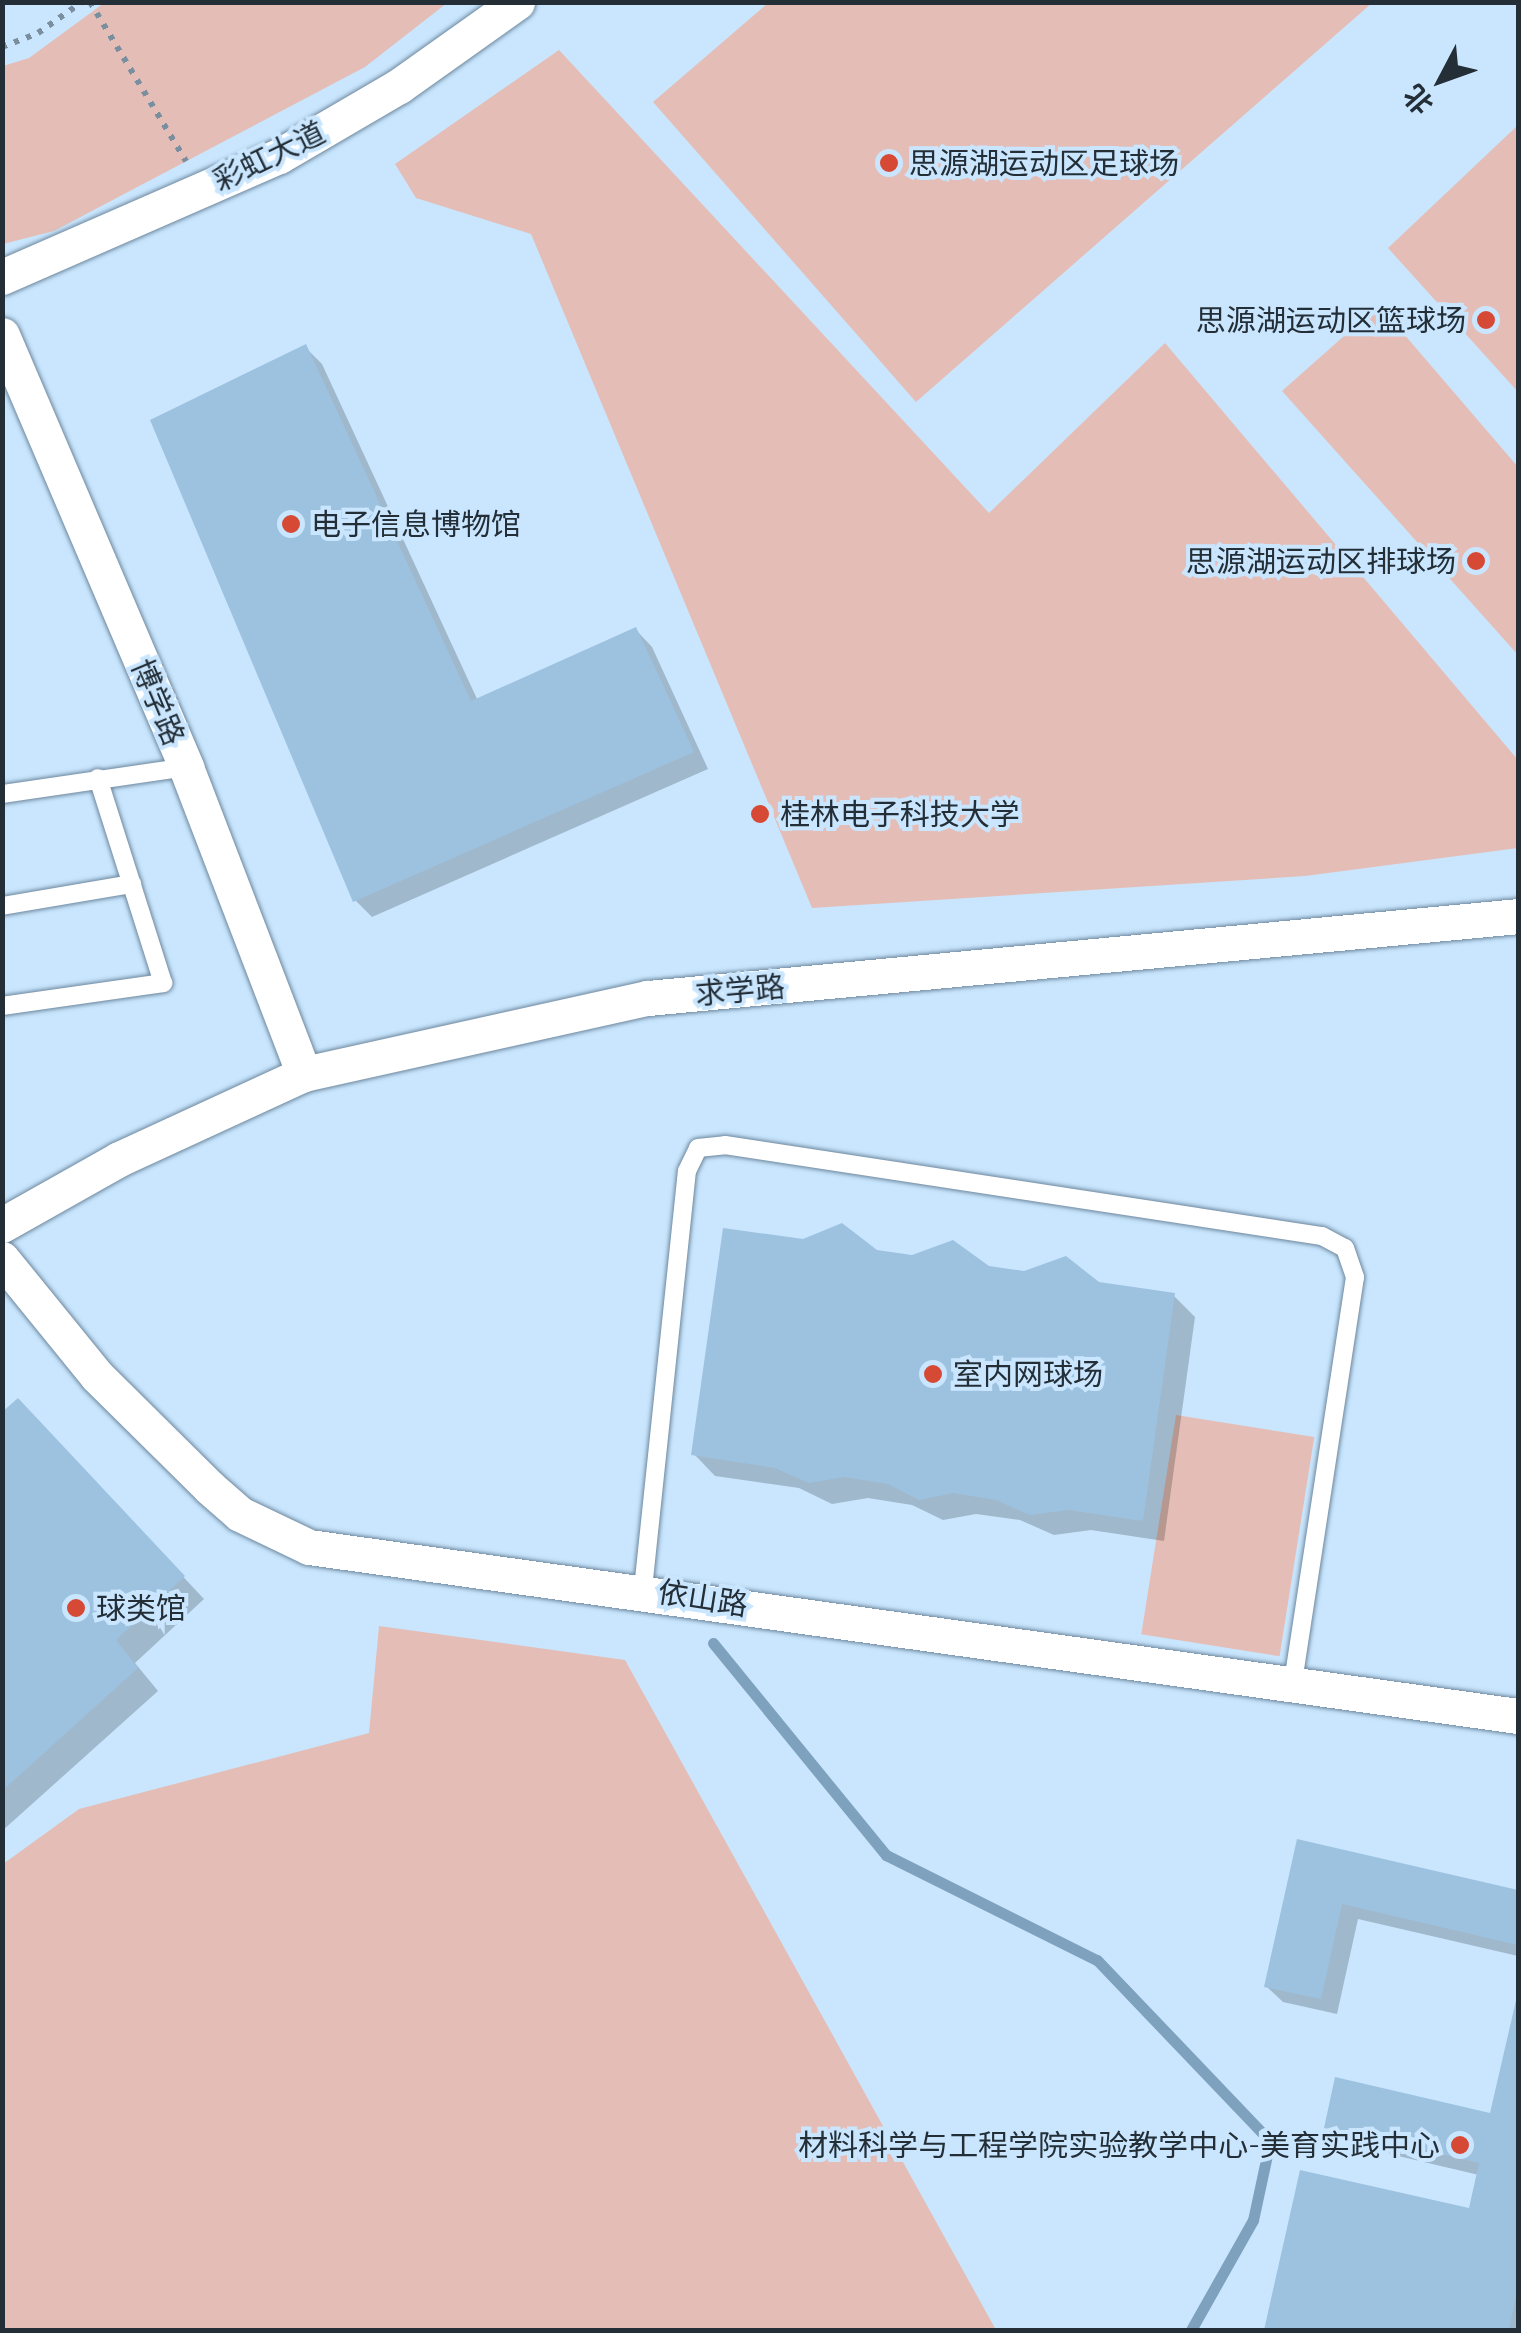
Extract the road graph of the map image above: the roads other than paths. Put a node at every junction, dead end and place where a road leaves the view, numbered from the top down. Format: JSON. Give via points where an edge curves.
{"nodes":[{"id":1,"x":517,"y":2,"type":"edge"},
{"id":2,"x":2,"y":276,"type":"edge"},
{"id":3,"x":2,"y":335,"type":"edge"},
{"id":4,"x":186,"y":767,"type":"junction"},
{"id":5,"x":98,"y":778,"type":"junction"},
{"id":6,"x":2,"y":794,"type":"edge"},
{"id":7,"x":132,"y":884,"type":"junction"},
{"id":8,"x":2,"y":906,"type":"edge"},
{"id":9,"x":1518,"y":916,"type":"edge"},
{"id":10,"x":2,"y":1006,"type":"edge"},
{"id":11,"x":304,"y":1074,"type":"junction"},
{"id":12,"x":2,"y":1225,"type":"edge"},
{"id":13,"x":2,"y":1259,"type":"edge"},
{"id":14,"x":643,"y":1588,"type":"junction"},
{"id":15,"x":1292,"y":1687,"type":"junction"},
{"id":16,"x":1518,"y":1716,"type":"edge"}],
"edges":[{"from":1,"to":2,"type":"street","name":"彩虹大道","via":[[399,86],[279,156]]},
{"from":3,"to":4,"type":"street","name":"博学路"},
{"from":4,"to":5,"type":"lane"},
{"from":4,"to":11,"type":"street","name":"博学路"},
{"from":5,"to":6,"type":"lane"},
{"from":5,"to":7,"type":"lane"},
{"from":7,"to":8,"type":"lane"},
{"from":7,"to":10,"type":"lane","via":[[163,983]]},
{"from":9,"to":11,"type":"street","name":"求学路","via":[[648,998]]},
{"from":11,"to":12,"type":"street","name":"求学路","via":[[119,1159]]},
{"from":13,"to":14,"type":"street","name":"依山路","via":[[154,1434],[240,1514],[277,1535],[344,1554]]},
{"from":14,"to":15,"type":"street","name":"依山路"},
{"from":14,"to":15,"type":"lane","via":[[690,1158],[700,1147],[717,1144],[840,1162],[1322,1236],[1345,1248],[1355,1277]]},
{"from":15,"to":16,"type":"street","name":"依山路"}]}
